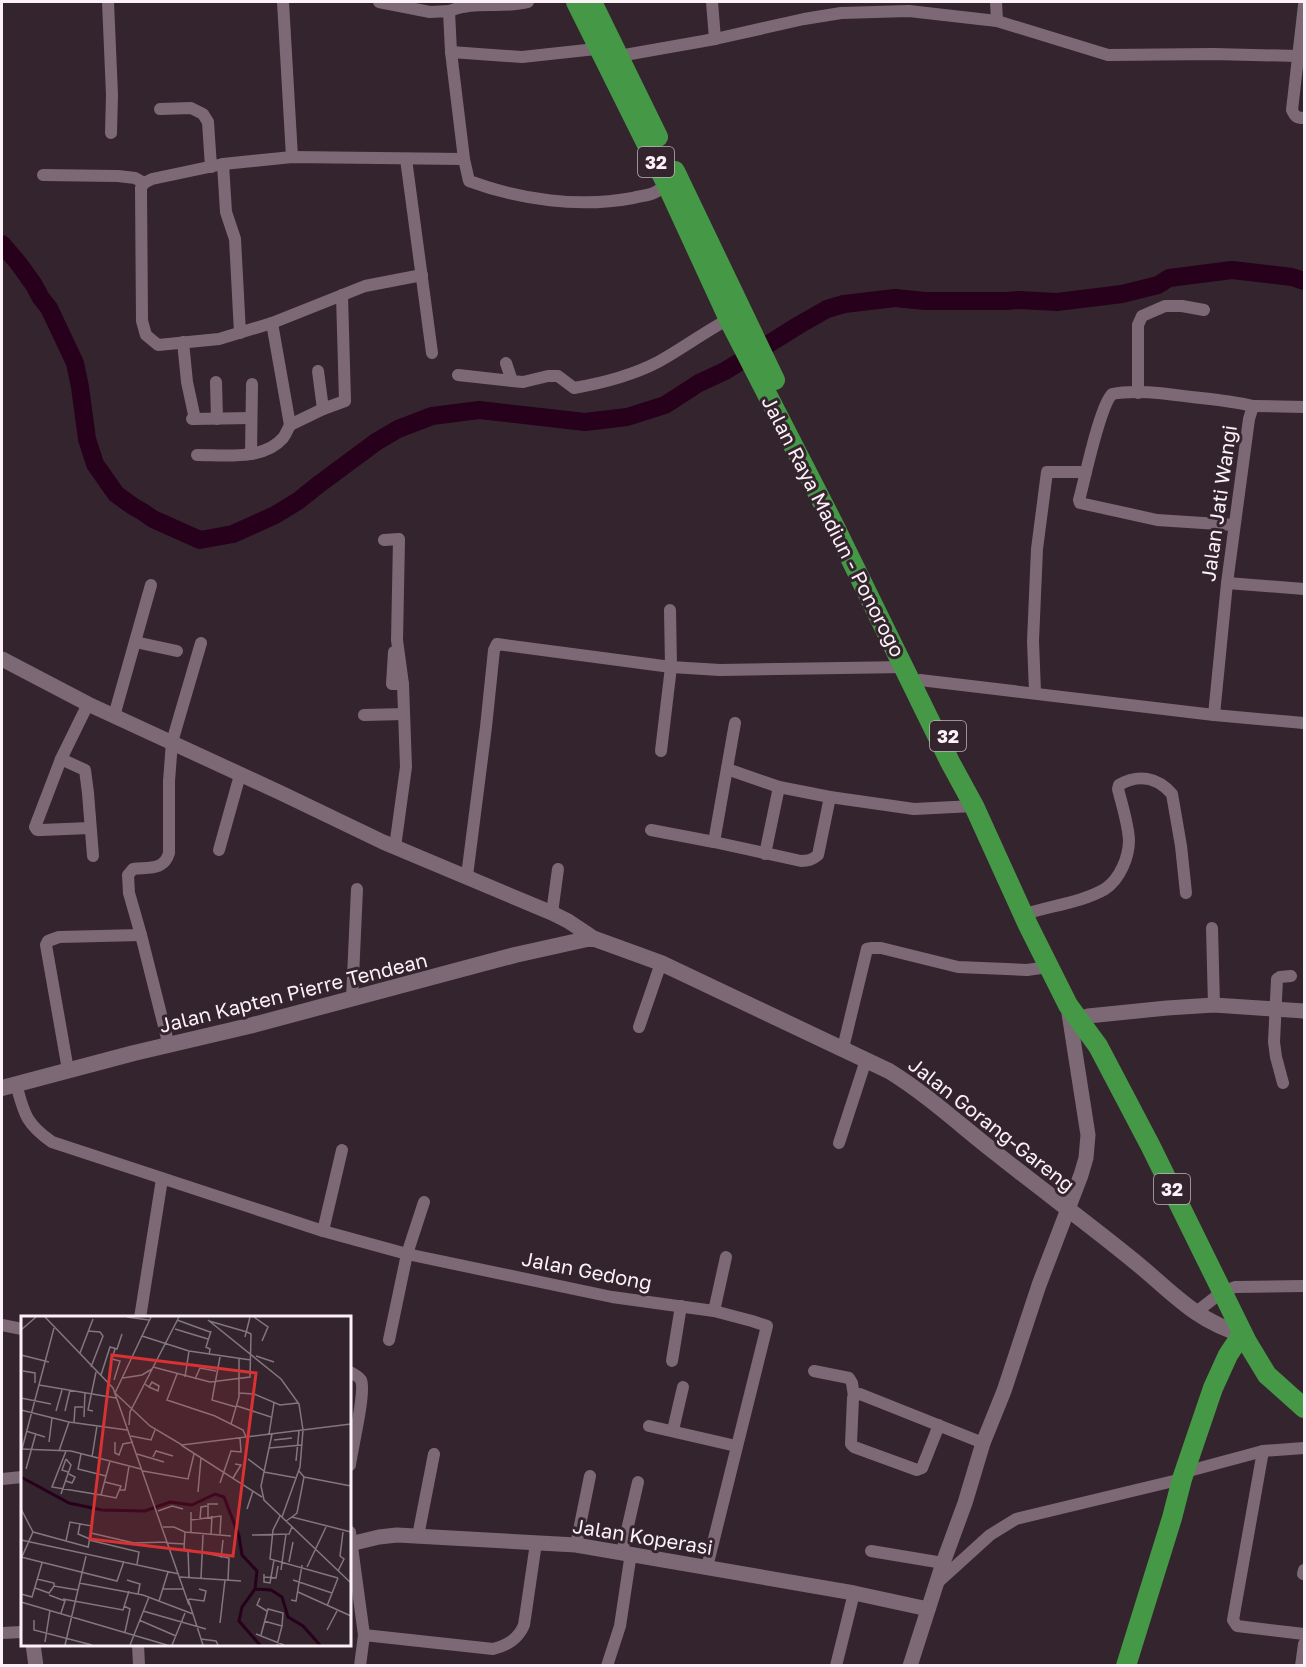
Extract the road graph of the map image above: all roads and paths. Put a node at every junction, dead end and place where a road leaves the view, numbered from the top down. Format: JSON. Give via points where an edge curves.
{"nodes":[{"id":1,"x":108,"y":2,"type":"edge"},
{"id":2,"x":283,"y":2,"type":"edge"},
{"id":3,"x":379,"y":2,"type":"edge"},
{"id":4,"x":528,"y":2,"type":"edge"},
{"id":5,"x":576,"y":2,"type":"edge"},
{"id":6,"x":592,"y":2,"type":"edge"},
{"id":7,"x":712,"y":2,"type":"edge"},
{"id":8,"x":996,"y":2,"type":"edge"},
{"id":9,"x":411,"y":5,"type":"edge"},
{"id":10,"x":1305,"y":5,"type":"edge"},
{"id":11,"x":909,"y":6,"type":"edge"},
{"id":12,"x":449,"y":11,"type":"junction"},
{"id":13,"x":997,"y":21,"type":"junction"},
{"id":14,"x":715,"y":39,"type":"junction"},
{"id":15,"x":611,"y":51,"type":"junction"},
{"id":16,"x":451,"y":52,"type":"junction"},
{"id":17,"x":1298,"y":56,"type":"junction"},
{"id":18,"x":160,"y":109,"type":"dead end"},
{"id":19,"x":1305,"y":118,"type":"edge"},
{"id":20,"x":111,"y":133,"type":"dead end"},
{"id":21,"x":292,"y":157,"type":"junction"},
{"id":22,"x":406,"y":159,"type":"junction"},
{"id":23,"x":464,"y":159,"type":"junction"},
{"id":24,"x":217,"y":165,"type":"junction"},
{"id":25,"x":43,"y":175,"type":"dead end"},
{"id":26,"x":144,"y":183,"type":"junction"},
{"id":27,"x":667,"y":185,"type":"junction"},
{"id":28,"x":700,"y":240,"type":"junction"},
{"id":29,"x":422,"y":275,"type":"junction"},
{"id":30,"x":342,"y":295,"type":"junction"},
{"id":31,"x":1204,"y":310,"type":"dead end"},
{"id":32,"x":272,"y":323,"type":"junction"},
{"id":33,"x":728,"y":323,"type":"junction"},
{"id":34,"x":240,"y":333,"type":"junction"},
{"id":35,"x":183,"y":342,"type":"junction"},
{"id":36,"x":432,"y":353,"type":"dead end"},
{"id":37,"x":506,"y":363,"type":"dead end"},
{"id":38,"x":318,"y":371,"type":"dead end"},
{"id":39,"x":458,"y":375,"type":"dead end"},
{"id":40,"x":512,"y":381,"type":"junction"},
{"id":41,"x":216,"y":382,"type":"dead end"},
{"id":42,"x":252,"y":384,"type":"dead end"},
{"id":43,"x":1138,"y":393,"type":"junction"},
{"id":44,"x":1253,"y":406,"type":"junction"},
{"id":45,"x":1305,"y":407,"type":"edge"},
{"id":46,"x":322,"y":409,"type":"junction"},
{"id":47,"x":251,"y":418,"type":"junction"},
{"id":48,"x":217,"y":419,"type":"junction"},
{"id":49,"x":290,"y":425,"type":"junction"},
{"id":50,"x":251,"y":454,"type":"junction"},
{"id":51,"x":197,"y":455,"type":"dead end"},
{"id":52,"x":1086,"y":472,"type":"junction"},
{"id":53,"x":839,"y":520,"type":"junction"},
{"id":54,"x":1234,"y":525,"type":"junction"},
{"id":55,"x":384,"y":540,"type":"dead end"},
{"id":56,"x":1227,"y":583,"type":"junction"},
{"id":57,"x":151,"y":585,"type":"dead end"},
{"id":58,"x":1305,"y":589,"type":"edge"},
{"id":59,"x":670,"y":610,"type":"dead end"},
{"id":60,"x":135,"y":642,"type":"junction"},
{"id":61,"x":201,"y":643,"type":"dead end"},
{"id":62,"x":177,"y":651,"type":"dead end"},
{"id":63,"x":2,"y":659,"type":"edge"},
{"id":64,"x":671,"y":667,"type":"junction"},
{"id":65,"x":905,"y":667,"type":"junction"},
{"id":66,"x":920,"y":680,"type":"junction"},
{"id":67,"x":1035,"y":692,"type":"junction"},
{"id":68,"x":88,"y":704,"type":"junction"},
{"id":69,"x":404,"y":714,"type":"junction"},
{"id":70,"x":364,"y":715,"type":"dead end"},
{"id":71,"x":1214,"y":715,"type":"junction"},
{"id":72,"x":114,"y":716,"type":"junction"},
{"id":73,"x":735,"y":723,"type":"dead end"},
{"id":74,"x":1305,"y":723,"type":"edge"},
{"id":75,"x":172,"y":742,"type":"junction"},
{"id":76,"x":661,"y":752,"type":"dead end"},
{"id":77,"x":61,"y":759,"type":"junction"},
{"id":78,"x":727,"y":769,"type":"junction"},
{"id":79,"x":240,"y":775,"type":"junction"},
{"id":80,"x":779,"y":787,"type":"junction"},
{"id":81,"x":830,"y":797,"type":"junction"},
{"id":82,"x":974,"y":806,"type":"junction"},
{"id":83,"x":90,"y":828,"type":"junction"},
{"id":84,"x":651,"y":830,"type":"dead end"},
{"id":85,"x":714,"y":842,"type":"junction"},
{"id":86,"x":395,"y":847,"type":"junction"},
{"id":87,"x":219,"y":850,"type":"dead end"},
{"id":88,"x":765,"y":854,"type":"junction"},
{"id":89,"x":93,"y":856,"type":"dead end"},
{"id":90,"x":558,"y":869,"type":"dead end"},
{"id":91,"x":467,"y":876,"type":"junction"},
{"id":92,"x":357,"y":889,"type":"dead end"},
{"id":93,"x":1186,"y":893,"type":"dead end"},
{"id":94,"x":552,"y":913,"type":"junction"},
{"id":95,"x":1031,"y":913,"type":"junction"},
{"id":96,"x":1212,"y":928,"type":"dead end"},
{"id":97,"x":141,"y":936,"type":"junction"},
{"id":98,"x":595,"y":939,"type":"junction"},
{"id":99,"x":661,"y":963,"type":"junction"},
{"id":100,"x":1048,"y":967,"type":"junction"},
{"id":101,"x":1291,"y":976,"type":"dead end"},
{"id":102,"x":352,"y":999,"type":"junction"},
{"id":103,"x":1068,"y":1005,"type":"junction"},
{"id":104,"x":1214,"y":1005,"type":"junction"},
{"id":105,"x":1275,"y":1010,"type":"junction"},
{"id":106,"x":1305,"y":1011,"type":"edge"},
{"id":107,"x":1088,"y":1016,"type":"junction"},
{"id":108,"x":639,"y":1027,"type":"dead end"},
{"id":109,"x":169,"y":1046,"type":"junction"},
{"id":110,"x":1098,"y":1046,"type":"junction"},
{"id":111,"x":843,"y":1048,"type":"junction"},
{"id":112,"x":866,"y":1060,"type":"junction"},
{"id":113,"x":68,"y":1070,"type":"junction"},
{"id":114,"x":1283,"y":1083,"type":"dead end"},
{"id":115,"x":9,"y":1086,"type":"edge"},
{"id":116,"x":838,"y":1143,"type":"dead end"},
{"id":117,"x":342,"y":1150,"type":"dead end"},
{"id":118,"x":162,"y":1179,"type":"junction"},
{"id":119,"x":424,"y":1202,"type":"dead end"},
{"id":120,"x":1068,"y":1209,"type":"junction"},
{"id":121,"x":323,"y":1231,"type":"junction"},
{"id":122,"x":407,"y":1254,"type":"junction"},
{"id":123,"x":726,"y":1257,"type":"dead end"},
{"id":124,"x":1305,"y":1286,"type":"edge"},
{"id":125,"x":1222,"y":1292,"type":"junction"},
{"id":126,"x":681,"y":1306,"type":"junction"},
{"id":127,"x":714,"y":1311,"type":"junction"},
{"id":128,"x":1195,"y":1313,"type":"junction"},
{"id":129,"x":140,"y":1316,"type":"edge"},
{"id":130,"x":2,"y":1325,"type":"edge"},
{"id":131,"x":21,"y":1329,"type":"edge"},
{"id":132,"x":1242,"y":1334,"type":"junction"},
{"id":133,"x":388,"y":1341,"type":"dead end"},
{"id":134,"x":672,"y":1361,"type":"dead end"},
{"id":135,"x":1267,"y":1369,"type":"junction"},
{"id":136,"x":814,"y":1371,"type":"dead end"},
{"id":137,"x":351,"y":1372,"type":"edge"},
{"id":138,"x":683,"y":1387,"type":"dead end"},
{"id":139,"x":1305,"y":1395,"type":"edge"},
{"id":140,"x":854,"y":1396,"type":"junction"},
{"id":141,"x":1305,"y":1408,"type":"edge"},
{"id":142,"x":939,"y":1425,"type":"junction"},
{"id":143,"x":649,"y":1426,"type":"dead end"},
{"id":144,"x":674,"y":1430,"type":"junction"},
{"id":145,"x":983,"y":1443,"type":"junction"},
{"id":146,"x":736,"y":1446,"type":"junction"},
{"id":147,"x":1305,"y":1448,"type":"edge"},
{"id":148,"x":1263,"y":1451,"type":"junction"},
{"id":149,"x":434,"y":1454,"type":"dead end"},
{"id":150,"x":351,"y":1459,"type":"edge"},
{"id":151,"x":1184,"y":1475,"type":"junction"},
{"id":152,"x":590,"y":1476,"type":"dead end"},
{"id":153,"x":21,"y":1477,"type":"edge"},
{"id":154,"x":2,"y":1479,"type":"edge"},
{"id":155,"x":638,"y":1482,"type":"dead end"},
{"id":156,"x":418,"y":1536,"type":"junction"},
{"id":157,"x":351,"y":1539,"type":"edge"},
{"id":158,"x":536,"y":1543,"type":"junction"},
{"id":159,"x":576,"y":1545,"type":"junction"},
{"id":160,"x":351,"y":1546,"type":"edge"},
{"id":161,"x":871,"y":1551,"type":"dead end"},
{"id":162,"x":626,"y":1552,"type":"junction"},
{"id":163,"x":943,"y":1563,"type":"junction"},
{"id":164,"x":707,"y":1567,"type":"junction"},
{"id":165,"x":936,"y":1584,"type":"junction"},
{"id":166,"x":854,"y":1593,"type":"junction"},
{"id":167,"x":928,"y":1609,"type":"junction"},
{"id":168,"x":21,"y":1632,"type":"edge"},
{"id":169,"x":2,"y":1633,"type":"edge"},
{"id":170,"x":1305,"y":1634,"type":"edge"},
{"id":171,"x":364,"y":1635,"type":"junction"},
{"id":172,"x":1305,"y":1644,"type":"edge"},
{"id":173,"x":33,"y":1646,"type":"edge"},
{"id":174,"x":138,"y":1646,"type":"edge"},
{"id":175,"x":36,"y":1665,"type":"edge"},
{"id":176,"x":139,"y":1665,"type":"edge"},
{"id":177,"x":360,"y":1665,"type":"edge"},
{"id":178,"x":607,"y":1665,"type":"edge"},
{"id":179,"x":837,"y":1665,"type":"edge"},
{"id":180,"x":910,"y":1665,"type":"edge"},
{"id":181,"x":1126,"y":1665,"type":"edge"},
{"id":182,"x":1301,"y":1665,"type":"edge"}],
"edges":[{"from":1,"to":20,"type":"street"},
{"from":2,"to":21,"type":"street"},
{"from":3,"to":9,"type":"street"},
{"from":4,"to":12,"type":"street","via":[[468,4]]},
{"from":5,"to":15,"type":"highway","name":"Jalan Raya Madiun - Ponorogo","number":"32"},
{"from":6,"to":15,"type":"highway","name":"Jalan Raya Madiun - Ponorogo","number":"32"},
{"from":7,"to":14,"type":"street"},
{"from":8,"to":13,"type":"street"},
{"from":9,"to":12,"type":"street","via":[[430,12]]},
{"from":10,"to":17,"type":"street"},
{"from":11,"to":13,"type":"street"},
{"from":11,"to":14,"type":"street","via":[[804,19]]},
{"from":12,"to":16,"type":"street"},
{"from":13,"to":17,"type":"street","via":[[1108,55]]},
{"from":14,"to":15,"type":"street"},
{"from":15,"to":16,"type":"street","via":[[522,57]]},
{"from":15,"to":27,"type":"highway","name":"Jalan Raya Madiun - Ponorogo","number":"32"},
{"from":15,"to":28,"type":"highway","name":"Jalan Raya Madiun - Ponorogo","number":"32"},
{"from":16,"to":23,"type":"street"},
{"from":17,"to":19,"type":"street","via":[[1292,110],[1295,116]]},
{"from":18,"to":24,"type":"street","via":[[191,108],[203,114]]},
{"from":21,"to":22,"type":"street"},
{"from":21,"to":24,"type":"street"},
{"from":22,"to":23,"type":"street"},
{"from":22,"to":29,"type":"street"},
{"from":23,"to":27,"type":"street","via":[[470,181],[493,190],[551,200],[585,204],[618,201],[652,194]]},
{"from":24,"to":26,"type":"street"},
{"from":24,"to":34,"type":"street","via":[[235,239]]},
{"from":25,"to":26,"type":"street","via":[[118,176]]},
{"from":26,"to":35,"type":"street","via":[[142,321],[146,335],[158,345]]},
{"from":27,"to":28,"type":"highway","name":"Jalan Raya Madiun - Ponorogo","number":"32"},
{"from":28,"to":33,"type":"highway","name":"Jalan Raya Madiun - Ponorogo","number":"32"},
{"from":29,"to":30,"type":"street","via":[[365,286]]},
{"from":29,"to":36,"type":"street"},
{"from":30,"to":32,"type":"street"},
{"from":30,"to":46,"type":"street","via":[[345,401]]},
{"from":31,"to":43,"type":"street","via":[[1165,306],[1142,316],[1138,325]]},
{"from":32,"to":34,"type":"street"},
{"from":32,"to":49,"type":"street"},
{"from":33,"to":40,"type":"street","via":[[632,374],[603,383],[574,388],[558,376]]},
{"from":33,"to":53,"type":"highway","name":"Jalan Raya Madiun - Ponorogo","number":"32","via":[[793,428]]},
{"from":34,"to":35,"type":"street"},
{"from":35,"to":48,"type":"street","via":[[194,419]]},
{"from":37,"to":40,"type":"street"},
{"from":38,"to":46,"type":"street"},
{"from":39,"to":40,"type":"street"},
{"from":41,"to":48,"type":"street"},
{"from":42,"to":47,"type":"street"},
{"from":43,"to":44,"type":"street","name":"Jalan Jati Wangi"},
{"from":43,"to":52,"type":"street","name":"Jalan Jati Wangi","via":[[1115,393],[1108,398]]},
{"from":44,"to":45,"type":"street"},
{"from":44,"to":54,"type":"street","name":"Jalan Jati Wangi"},
{"from":46,"to":49,"type":"street"},
{"from":47,"to":48,"type":"street"},
{"from":47,"to":50,"type":"street"},
{"from":49,"to":50,"type":"street","via":[[284,437],[271,447]]},
{"from":50,"to":51,"type":"street"},
{"from":52,"to":54,"type":"street","name":"Jalan Jati Wangi","via":[[1079,501],[1083,504],[1157,520]]},
{"from":52,"to":67,"type":"street","via":[[1047,472],[1037,549]]},
{"from":53,"to":65,"type":"highway","name":"Jalan Raya Madiun - Ponorogo","number":"32"},
{"from":53,"to":66,"type":"highway","name":"Jalan Raya Madiun - Ponorogo","number":"32","via":[[871,568]]},
{"from":54,"to":56,"type":"street","name":"Jalan Jati Wangi"},
{"from":55,"to":69,"type":"street","via":[[399,540],[392,684],[403,684]]},
{"from":56,"to":58,"type":"street"},
{"from":56,"to":71,"type":"street","name":"Jalan Jati Wangi"},
{"from":57,"to":60,"type":"street"},
{"from":59,"to":64,"type":"street"},
{"from":60,"to":62,"type":"street"},
{"from":60,"to":72,"type":"street"},
{"from":61,"to":75,"type":"street"},
{"from":63,"to":68,"type":"street"},
{"from":64,"to":65,"type":"street"},
{"from":64,"to":76,"type":"street"},
{"from":64,"to":91,"type":"street","via":[[495,645]]},
{"from":65,"to":82,"type":"highway","name":"Jalan Raya Madiun - Ponorogo","number":"32"},
{"from":66,"to":67,"type":"street"},
{"from":66,"to":95,"type":"highway","name":"Jalan Raya Madiun - Ponorogo","number":"32"},
{"from":67,"to":71,"type":"street"},
{"from":68,"to":72,"type":"street"},
{"from":68,"to":77,"type":"street"},
{"from":69,"to":70,"type":"street"},
{"from":69,"to":86,"type":"street","via":[[406,767]]},
{"from":71,"to":74,"type":"street"},
{"from":72,"to":75,"type":"street"},
{"from":73,"to":78,"type":"street"},
{"from":75,"to":79,"type":"street"},
{"from":75,"to":97,"type":"street","via":[[170,853],[160,866],[133,869],[128,874]]},
{"from":77,"to":83,"type":"street","via":[[85,770]]},
{"from":77,"to":83,"type":"street","via":[[35,827]]},
{"from":78,"to":80,"type":"street"},
{"from":78,"to":85,"type":"street"},
{"from":79,"to":86,"type":"street"},
{"from":79,"to":87,"type":"street"},
{"from":80,"to":81,"type":"street"},
{"from":80,"to":88,"type":"street"},
{"from":81,"to":82,"type":"street","via":[[914,809]]},
{"from":81,"to":88,"type":"street","via":[[818,855],[801,861]]},
{"from":82,"to":95,"type":"highway","name":"Jalan Raya Madiun - Ponorogo","number":"32"},
{"from":83,"to":89,"type":"street"},
{"from":84,"to":85,"type":"street"},
{"from":85,"to":88,"type":"street"},
{"from":86,"to":91,"type":"street"},
{"from":90,"to":94,"type":"street"},
{"from":91,"to":94,"type":"street"},
{"from":92,"to":102,"type":"street"},
{"from":93,"to":95,"type":"street","via":[[1172,794],[1154,779],[1141,778],[1119,785],[1118,789],[1129,849],[1116,878],[1104,890]]},
{"from":94,"to":98,"type":"street"},
{"from":95,"to":100,"type":"highway","name":"Jalan Raya Madiun - Ponorogo","number":"32"},
{"from":95,"to":107,"type":"highway","name":"Jalan Raya Madiun - Ponorogo","number":"32"},
{"from":96,"to":104,"type":"street"},
{"from":97,"to":109,"type":"street"},
{"from":97,"to":113,"type":"street","via":[[75,935],[48,941]]},
{"from":98,"to":99,"type":"main road","name":"Jalan Gorang-Gareng"},
{"from":98,"to":102,"type":"main road","name":"Jalan Kapten Pierre Tendean","via":[[514,955]]},
{"from":99,"to":108,"type":"street"},
{"from":99,"to":111,"type":"main road","name":"Jalan Gorang-Gareng"},
{"from":100,"to":103,"type":"highway","name":"Jalan Raya Madiun - Ponorogo","number":"32"},
{"from":100,"to":111,"type":"street","via":[[958,967],[881,948],[867,949]]},
{"from":101,"to":105,"type":"street","via":[[1277,979]]},
{"from":102,"to":109,"type":"main road","name":"Jalan Kapten Pierre Tendean"},
{"from":103,"to":110,"type":"highway","name":"Jalan Raya Madiun - Ponorogo","number":"32"},
{"from":103,"to":120,"type":"street","via":[[1088,1135],[1082,1175]]},
{"from":104,"to":105,"type":"street"},
{"from":104,"to":107,"type":"street"},
{"from":105,"to":106,"type":"street"},
{"from":105,"to":114,"type":"street","via":[[1274,1049]]},
{"from":107,"to":110,"type":"highway","name":"Jalan Raya Madiun - Ponorogo","number":"32"},
{"from":109,"to":113,"type":"main road","name":"Jalan Kapten Pierre Tendean"},
{"from":110,"to":125,"type":"highway","name":"Jalan Raya Madiun - Ponorogo","number":"32"},
{"from":111,"to":112,"type":"main road","name":"Jalan Gorang-Gareng"},
{"from":112,"to":116,"type":"street"},
{"from":112,"to":120,"type":"main road","name":"Jalan Gorang-Gareng","via":[[909,1083]]},
{"from":113,"to":115,"type":"main road","name":"Jalan Kapten Pierre Tendean"},
{"from":115,"to":118,"type":"street","name":"Jalan Gedong","via":[[30,1123],[51,1142]]},
{"from":117,"to":121,"type":"street"},
{"from":118,"to":121,"type":"street","name":"Jalan Gedong"},
{"from":118,"to":129,"type":"street"},
{"from":119,"to":122,"type":"street"},
{"from":120,"to":128,"type":"main road","name":"Jalan Gorang-Gareng"},
{"from":120,"to":145,"type":"street"},
{"from":121,"to":122,"type":"street","name":"Jalan Gedong"},
{"from":122,"to":126,"type":"street","name":"Jalan Gedong","via":[[612,1297]]},
{"from":122,"to":133,"type":"street"},
{"from":123,"to":127,"type":"street"},
{"from":124,"to":125,"type":"street","via":[[1238,1286]]},
{"from":125,"to":128,"type":"street"},
{"from":125,"to":132,"type":"highway","name":"Jalan Raya Madiun - Ponorogo","number":"32"},
{"from":126,"to":127,"type":"street","name":"Jalan Gedong"},
{"from":126,"to":134,"type":"street"},
{"from":127,"to":146,"type":"street","name":"Jalan Gedong","via":[[767,1326]]},
{"from":128,"to":132,"type":"main road","name":"Jalan Gorang-Gareng"},
{"from":130,"to":131,"type":"street"},
{"from":132,"to":135,"type":"highway","name":"Jalan Raya Madiun - Ponorogo"},
{"from":132,"to":151,"type":"highway","via":[[1213,1388]]},
{"from":135,"to":139,"type":"highway"},
{"from":135,"to":141,"type":"highway"},
{"from":136,"to":140,"type":"street","via":[[849,1378]]},
{"from":137,"to":150,"type":"street","via":[[362,1385]]},
{"from":138,"to":144,"type":"street"},
{"from":140,"to":142,"type":"street","via":[[860,1394]]},
{"from":140,"to":142,"type":"street","via":[[852,1446],[917,1470],[922,1468]]},
{"from":142,"to":145,"type":"street"},
{"from":143,"to":144,"type":"street"},
{"from":144,"to":146,"type":"street"},
{"from":145,"to":163,"type":"street"},
{"from":146,"to":164,"type":"street","name":"Jalan Gedong"},
{"from":147,"to":148,"type":"street"},
{"from":148,"to":151,"type":"street"},
{"from":148,"to":170,"type":"street","via":[[1233,1620],[1237,1626]]},
{"from":149,"to":156,"type":"street"},
{"from":151,"to":165,"type":"street","via":[[1016,1519],[990,1536]]},
{"from":151,"to":181,"type":"highway"},
{"from":152,"to":159,"type":"street"},
{"from":153,"to":154,"type":"street"},
{"from":155,"to":162,"type":"street"},
{"from":156,"to":157,"type":"street","name":"Jalan Koperasi"},
{"from":156,"to":158,"type":"street","name":"Jalan Koperasi"},
{"from":158,"to":159,"type":"street","name":"Jalan Koperasi"},
{"from":158,"to":171,"type":"street","via":[[524,1625],[502,1647]]},
{"from":159,"to":162,"type":"street","name":"Jalan Koperasi"},
{"from":160,"to":171,"type":"street"},
{"from":161,"to":163,"type":"street"},
{"from":162,"to":164,"type":"street","name":"Jalan Koperasi"},
{"from":162,"to":178,"type":"street","via":[[620,1626]]},
{"from":163,"to":165,"type":"street"},
{"from":164,"to":166,"type":"street","name":"Jalan Koperasi"},
{"from":165,"to":167,"type":"street"},
{"from":166,"to":167,"type":"street","name":"Jalan Koperasi"},
{"from":166,"to":179,"type":"street"},
{"from":167,"to":180,"type":"street"},
{"from":168,"to":169,"type":"street"},
{"from":171,"to":177,"type":"street"},
{"from":172,"to":182,"type":"street"},
{"from":173,"to":175,"type":"street"},
{"from":174,"to":176,"type":"street"}]}
